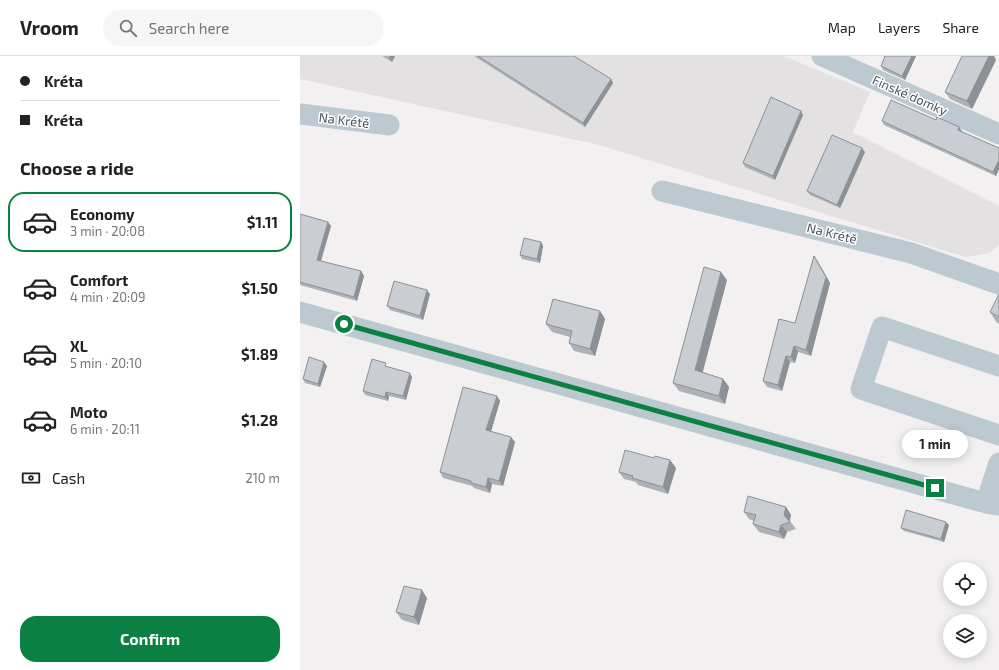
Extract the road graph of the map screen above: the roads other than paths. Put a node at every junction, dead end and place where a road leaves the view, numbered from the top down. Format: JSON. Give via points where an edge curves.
{"nodes":[{"id":1,"x":822,"y":56,"type":"edge"},
{"id":2,"x":300,"y":114,"type":"edge"},
{"id":3,"x":389,"y":125,"type":"dead end"},
{"id":4,"x":999,"y":134,"type":"edge"},
{"id":5,"x":662,"y":191,"type":"dead end"},
{"id":6,"x":999,"y":284,"type":"edge"},
{"id":7,"x":300,"y":312,"type":"edge"},
{"id":8,"x":999,"y":366,"type":"edge"},
{"id":9,"x":999,"y":435,"type":"edge"},
{"id":10,"x":999,"y":463,"type":"edge"},
{"id":11,"x":993,"y":504,"type":"edge"}],
"edges":[{"from":1,"to":4,"type":"street","name":"Finské domky"},
{"from":2,"to":3,"type":"street","name":"Na Krétě"},
{"from":5,"to":6,"type":"street","name":"Na Krétě","via":[[911,253]]},
{"from":7,"to":11,"type":"street"},
{"from":8,"to":9,"type":"street","via":[[882,327],[861,390]]},
{"from":10,"to":11,"type":"street"}]}
